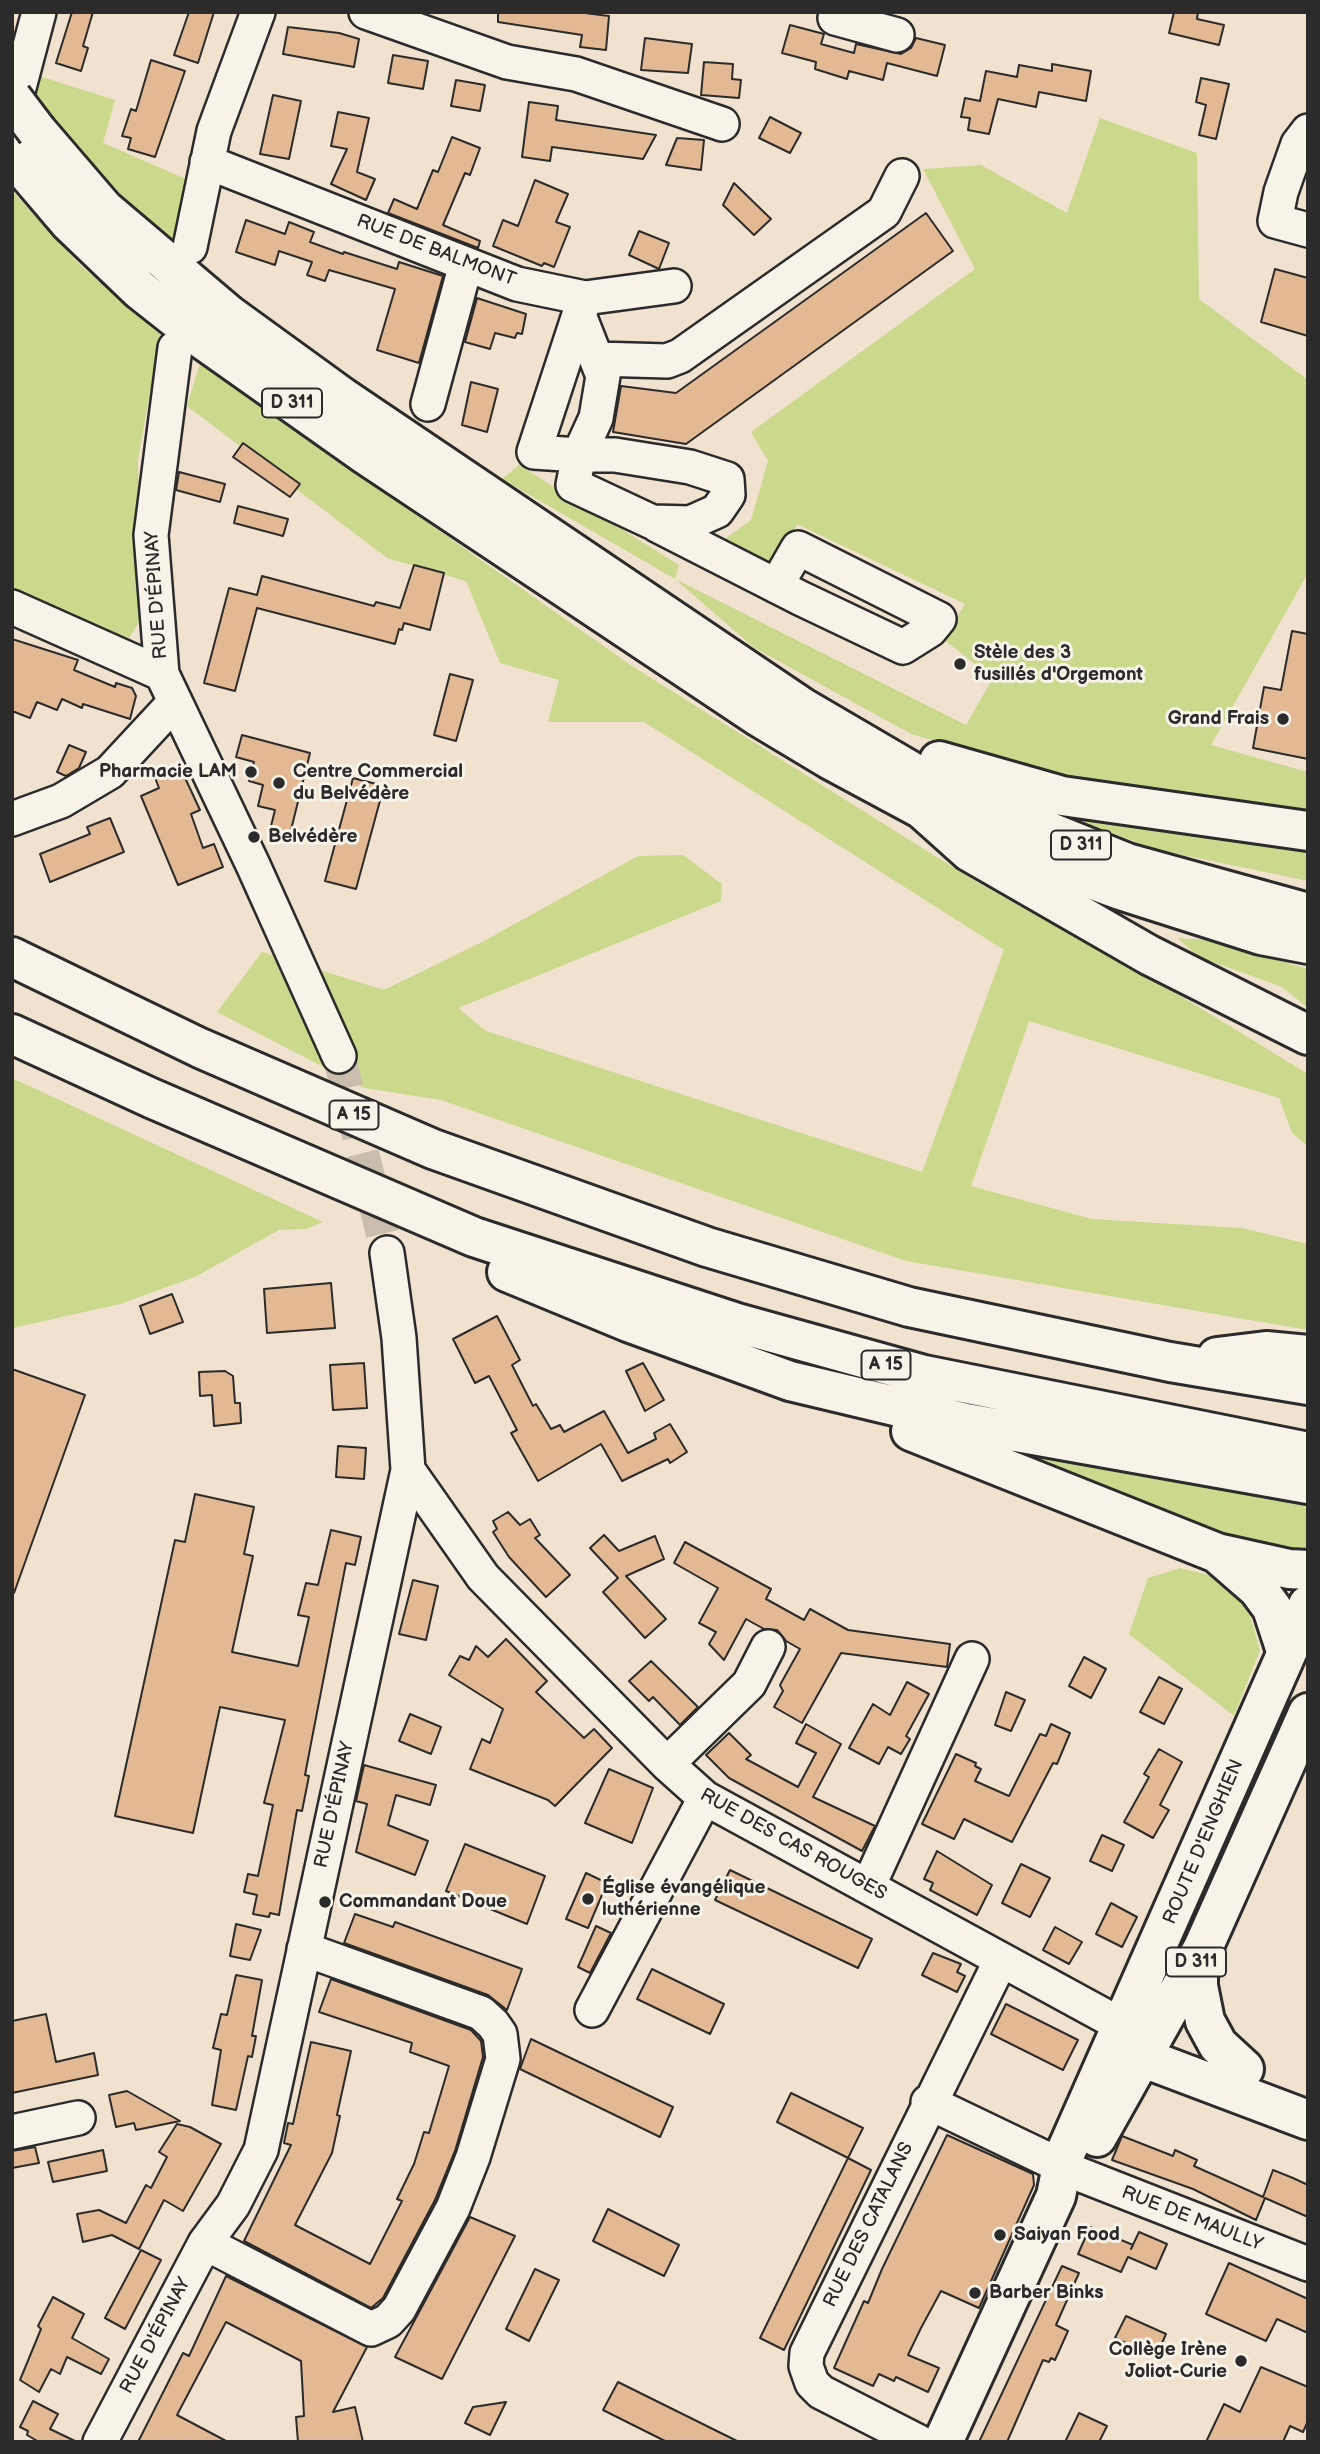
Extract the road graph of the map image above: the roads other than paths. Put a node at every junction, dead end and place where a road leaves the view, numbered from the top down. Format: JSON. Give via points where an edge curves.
{"nodes":[{"id":1,"x":39,"y":12,"type":"edge"},
{"id":2,"x":258,"y":12,"type":"edge"},
{"id":3,"x":366,"y":12,"type":"edge"},
{"id":4,"x":837,"y":12,"type":"edge"},
{"id":5,"x":897,"y":35,"type":"dead end"},
{"id":6,"x":12,"y":98,"type":"edge"},
{"id":7,"x":722,"y":124,"type":"dead end"},
{"id":8,"x":1308,"y":131,"type":"edge"},
{"id":9,"x":21,"y":143,"type":"edge"},
{"id":10,"x":206,"y":162,"type":"junction"},
{"id":11,"x":902,"y":176,"type":"dead end"},
{"id":12,"x":1308,"y":230,"type":"edge"},
{"id":13,"x":190,"y":247,"type":"dead end"},
{"id":14,"x":466,"y":264,"type":"junction"},
{"id":15,"x":674,"y":286,"type":"dead end"},
{"id":16,"x":582,"y":306,"type":"junction"},
{"id":17,"x":175,"y":348,"type":"dead end"},
{"id":18,"x":597,"y":359,"type":"junction"},
{"id":19,"x":428,"y":404,"type":"dead end"},
{"id":20,"x":579,"y":455,"type":"junction"},
{"id":21,"x":652,"y":522,"type":"junction"},
{"id":22,"x":776,"y":586,"type":"dead end"},
{"id":23,"x":12,"y":607,"type":"edge"},
{"id":24,"x":169,"y":688,"type":"junction"},
{"id":25,"x":865,"y":745,"type":"junction"},
{"id":26,"x":922,"y":809,"type":"junction"},
{"id":27,"x":12,"y":819,"type":"edge"},
{"id":28,"x":1308,"y":831,"type":"edge"},
{"id":29,"x":1308,"y":914,"type":"edge"},
{"id":30,"x":1308,"y":944,"type":"edge"},
{"id":31,"x":12,"y":957,"type":"edge"},
{"id":32,"x":12,"y":1034,"type":"edge"},
{"id":33,"x":1308,"y":1035,"type":"edge"},
{"id":34,"x":339,"y":1056,"type":"tunnel mouth"},
{"id":35,"x":474,"y":1237,"type":"junction"},
{"id":36,"x":387,"y":1253,"type":"tunnel mouth"},
{"id":37,"x":1308,"y":1355,"type":"edge"},
{"id":38,"x":1170,"y":1362,"type":"junction"},
{"id":39,"x":1308,"y":1385,"type":"edge"},
{"id":40,"x":867,"y":1401,"type":"junction"},
{"id":41,"x":1308,"y":1452,"type":"edge"},
{"id":42,"x":408,"y":1470,"type":"junction"},
{"id":43,"x":1308,"y":1484,"type":"edge"},
{"id":44,"x":1217,"y":1553,"type":"junction"},
{"id":45,"x":1308,"y":1570,"type":"edge"},
{"id":46,"x":1308,"y":1605,"type":"edge"},
{"id":47,"x":768,"y":1647,"type":"dead end"},
{"id":48,"x":1286,"y":1651,"type":"junction"},
{"id":49,"x":971,"y":1659,"type":"dead end"},
{"id":50,"x":1308,"y":1713,"type":"edge"},
{"id":51,"x":667,"y":1764,"type":"junction"},
{"id":52,"x":705,"y":1798,"type":"junction"},
{"id":53,"x":868,"y":1887,"type":"junction"},
{"id":54,"x":304,"y":1949,"type":"junction"},
{"id":55,"x":1198,"y":1958,"type":"junction"},
{"id":56,"x":1001,"y":1960,"type":"junction"},
{"id":57,"x":592,"y":2010,"type":"dead end"},
{"id":58,"x":1139,"y":2040,"type":"junction"},
{"id":59,"x":1244,"y":2069,"type":"junction"},
{"id":60,"x":1308,"y":2093,"type":"edge"},
{"id":61,"x":928,"y":2102,"type":"junction"},
{"id":62,"x":78,"y":2118,"type":"dead end"},
{"id":63,"x":1308,"y":2120,"type":"edge"},
{"id":64,"x":12,"y":2132,"type":"edge"},
{"id":65,"x":1065,"y":2179,"type":"junction"},
{"id":66,"x":205,"y":2243,"type":"junction"},
{"id":67,"x":1308,"y":2264,"type":"edge"},
{"id":68,"x":100,"y":2442,"type":"edge"},
{"id":69,"x":919,"y":2442,"type":"edge"},
{"id":70,"x":943,"y":2442,"type":"edge"}],
"edges":[{"from":1,"to":9,"type":"street"},
{"from":2,"to":10,"type":"street"},
{"from":3,"to":7,"type":"street","via":[[507,62],[576,74]]},
{"from":4,"to":5,"type":"street","via":[[835,18]]},
{"from":6,"to":9,"type":"main road","number":"D 311","bridge":true},
{"from":8,"to":12,"type":"street","via":[[1298,144],[1275,221]]},
{"from":9,"to":25,"type":"main road","number":"D 311","via":[[241,323],[342,397],[738,667]]},
{"from":9,"to":26,"type":"main road","number":"D 311","via":[[69,222],[150,298],[212,346],[759,717]]},
{"from":10,"to":13,"type":"street"},
{"from":10,"to":14,"type":"street","name":"RUE DE BALMONT"},
{"from":11,"to":18,"type":"street","via":[[884,212],[680,356],[667,360]]},
{"from":14,"to":16,"type":"street","name":"RUE DE BALMONT"},
{"from":14,"to":19,"type":"street"},
{"from":15,"to":16,"type":"street","name":"RUE DE BALMONT"},
{"from":16,"to":18,"type":"street"},
{"from":16,"to":20,"type":"street","via":[[534,452]]},
{"from":17,"to":24,"type":"street","name":"RUE D'ÉPINAY","via":[[151,535]]},
{"from":18,"to":20,"type":"street","via":[[603,376],[596,418]]},
{"from":20,"to":21,"type":"street","via":[[573,485]]},
{"from":20,"to":21,"type":"street","via":[[615,455],[690,467],[727,479],[728,495],[717,510],[690,523]]},
{"from":21,"to":22,"type":"street"},
{"from":23,"to":24,"type":"street"},
{"from":24,"to":27,"type":"street","via":[[110,772],[61,801]]},
{"from":24,"to":34,"type":"street","name":"RUE D'ÉPINAY"},
{"from":25,"to":28,"type":"main road","via":[[901,745],[923,756],[1062,796]]},
{"from":25,"to":29,"type":"main road","number":"D 311","via":[[938,784],[1127,863]]},
{"from":26,"to":30,"type":"main road","via":[[1022,854],[1120,890],[1261,935]]},
{"from":26,"to":33,"type":"main road","number":"D 311","via":[[970,852],[1149,955]]},
{"from":31,"to":38,"type":"main road","number":"A 15","via":[[200,1048],[433,1149],[706,1247],[909,1307]]},
{"from":32,"to":35,"type":"main road","number":"A 15"},
{"from":35,"to":40,"type":"main road","via":[[508,1273],[790,1381]]},
{"from":35,"to":41,"type":"main road","number":"A 15","via":[[737,1323],[924,1375]]},
{"from":36,"to":42,"type":"street","name":"RUE D'ÉPINAY","via":[[399,1338]]},
{"from":37,"to":38,"type":"main road","via":[[1266,1351]]},
{"from":38,"to":39,"type":"main road","number":"A 15"},
{"from":40,"to":43,"type":"main road","via":[[1027,1435]]},
{"from":40,"to":44,"type":"main road","via":[[887,1421]]},
{"from":42,"to":51,"type":"street","name":"RUE DES CAS ROUGES","via":[[483,1577]]},
{"from":42,"to":54,"type":"street","name":"RUE D'ÉPINAY"},
{"from":44,"to":45,"type":"main road"},
{"from":44,"to":48,"type":"main road","via":[[1258,1589],[1272,1608]]},
{"from":46,"to":48,"type":"main road","name":"ROUTE D'ENGHIEN","number":"D 311"},
{"from":47,"to":51,"type":"street","via":[[748,1684]]},
{"from":48,"to":58,"type":"main road","name":"ROUTE D'ENGHIEN","number":"D 311"},
{"from":49,"to":53,"type":"street"},
{"from":50,"to":55,"type":"main road","name":"ROUTE D'ENGHIEN","number":"D 311"},
{"from":51,"to":52,"type":"street","name":"RUE DES CAS ROUGES"},
{"from":52,"to":53,"type":"street","name":"RUE DES CAS ROUGES"},
{"from":52,"to":57,"type":"street"},
{"from":53,"to":56,"type":"street","name":"RUE DES CAS ROUGES"},
{"from":54,"to":66,"type":"street","name":"RUE D'ÉPINAY","via":[[261,2150],[233,2205]]},
{"from":54,"to":66,"type":"street","via":[[481,2013],[493,2024],[500,2034],[503,2059],[473,2157],[453,2207],[400,2309],[371,2329]]},
{"from":55,"to":58,"type":"main road","name":"ROUTE D'ENGHIEN","number":"D 311"},
{"from":55,"to":59,"type":"main road","via":[[1205,2021],[1218,2045]]},
{"from":56,"to":58,"type":"street","name":"RUE DES CAS ROUGES"},
{"from":56,"to":61,"type":"street","name":"RUE DES CATALANS"},
{"from":58,"to":59,"type":"main road"},
{"from":58,"to":63,"type":"main road"},
{"from":58,"to":65,"type":"main road","name":"ROUTE D'ENGHIEN","number":"D 311"},
{"from":59,"to":60,"type":"main road"},
{"from":61,"to":65,"type":"street","name":"RUE DE MAULLY"},
{"from":61,"to":69,"type":"street","name":"RUE DES CATALANS","via":[[807,2353],[806,2366],[821,2392]]},
{"from":62,"to":64,"type":"street"},
{"from":65,"to":67,"type":"street","name":"RUE DE MAULLY"},
{"from":65,"to":70,"type":"main road","name":"ROUTE D'ENGHIEN","number":"D 311"},
{"from":66,"to":68,"type":"street","name":"RUE D'ÉPINAY"}]}
